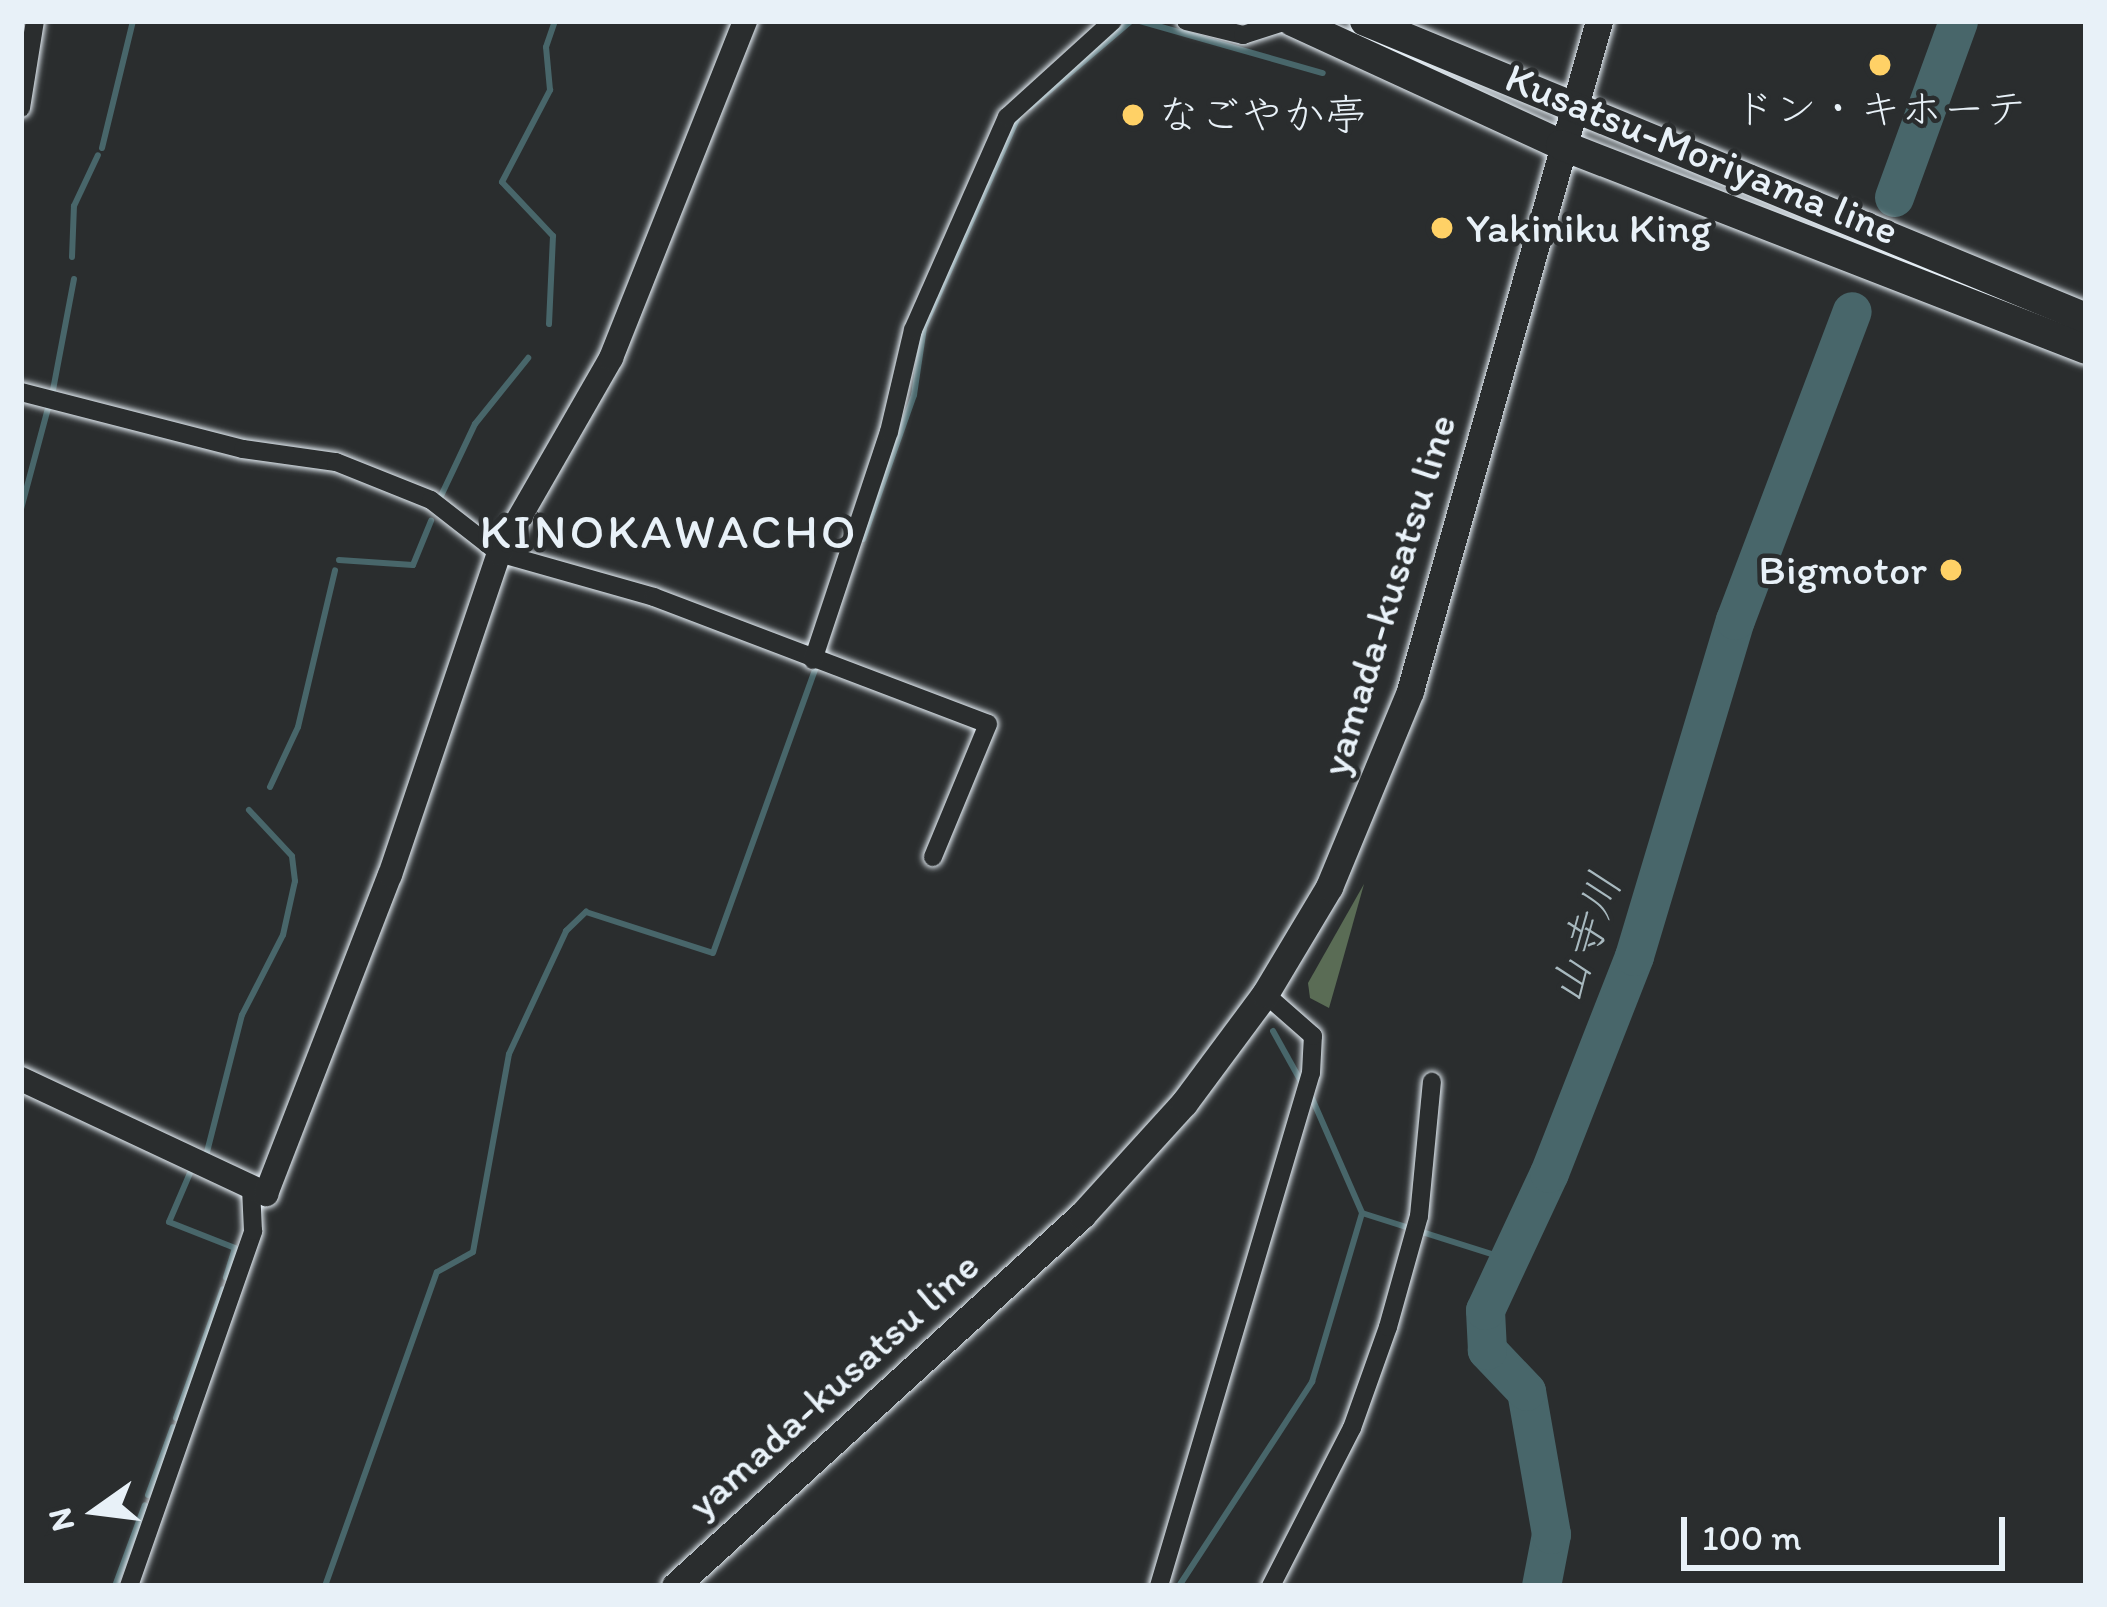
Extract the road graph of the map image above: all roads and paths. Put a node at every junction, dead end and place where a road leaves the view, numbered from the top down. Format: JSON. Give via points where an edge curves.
{"nodes":[{"id":1,"x":35,"y":21,"type":"edge"},
{"id":2,"x":745,"y":21,"type":"edge"},
{"id":3,"x":1113,"y":21,"type":"edge"},
{"id":4,"x":1186,"y":21,"type":"edge"},
{"id":5,"x":1289,"y":21,"type":"edge"},
{"id":6,"x":1365,"y":21,"type":"edge"},
{"id":7,"x":1599,"y":21,"type":"edge"},
{"id":8,"x":21,"y":108,"type":"edge"},
{"id":9,"x":1571,"y":110,"type":"junction"},
{"id":10,"x":1562,"y":145,"type":"junction"},
{"id":11,"x":2086,"y":317,"type":"edge"},
{"id":12,"x":2086,"y":349,"type":"edge"},
{"id":13,"x":21,"y":392,"type":"edge"},
{"id":14,"x":499,"y":553,"type":"junction"},
{"id":15,"x":813,"y":660,"type":"junction"},
{"id":16,"x":933,"y":857,"type":"dead end"},
{"id":17,"x":1265,"y":994,"type":"junction"},
{"id":18,"x":21,"y":1079,"type":"edge"},
{"id":19,"x":1432,"y":1082,"type":"dead end"},
{"id":20,"x":251,"y":1188,"type":"junction"},
{"id":21,"x":129,"y":1586,"type":"edge"},
{"id":22,"x":675,"y":1586,"type":"edge"},
{"id":23,"x":1159,"y":1586,"type":"edge"},
{"id":24,"x":1271,"y":1586,"type":"edge"}],
"edges":[{"from":1,"to":8,"type":"street"},
{"from":2,"to":14,"type":"street","via":[[611,358]]},
{"from":3,"to":15,"type":"street","via":[[1007,117],[913,330],[890,432]]},
{"from":4,"to":5,"type":"street","via":[[1243,35]]},
{"from":5,"to":10,"type":"main road","name":"Kusatsu-Moriyama line"},
{"from":6,"to":9,"type":"main road","name":"Kusatsu-Moriyama line"},
{"from":7,"to":9,"type":"main road","name":"yamada-kusatsu line"},
{"from":9,"to":10,"type":"main road","name":"yamada-kusatsu line"},
{"from":9,"to":11,"type":"main road","name":"Kusatsu-Moriyama line"},
{"from":10,"to":12,"type":"main road","name":"Kusatsu-Moriyama line"},
{"from":10,"to":17,"type":"main road","name":"yamada-kusatsu line","via":[[1410,691],[1329,887]]},
{"from":13,"to":14,"type":"street","via":[[243,449],[336,462],[430,500]]},
{"from":14,"to":15,"type":"street","via":[[654,597]]},
{"from":14,"to":20,"type":"street","via":[[390,875],[266,1194]]},
{"from":15,"to":16,"type":"street","via":[[988,724]]},
{"from":17,"to":22,"type":"main road","name":"yamada-kusatsu line","via":[[1184,1103],[1082,1215]]},
{"from":17,"to":23,"type":"street","via":[[1313,1036],[1311,1073]]},
{"from":18,"to":20,"type":"street"},
{"from":19,"to":24,"type":"street","via":[[1419,1216],[1388,1327],[1352,1428]]},
{"from":20,"to":21,"type":"street","via":[[254,1231]]}]}
